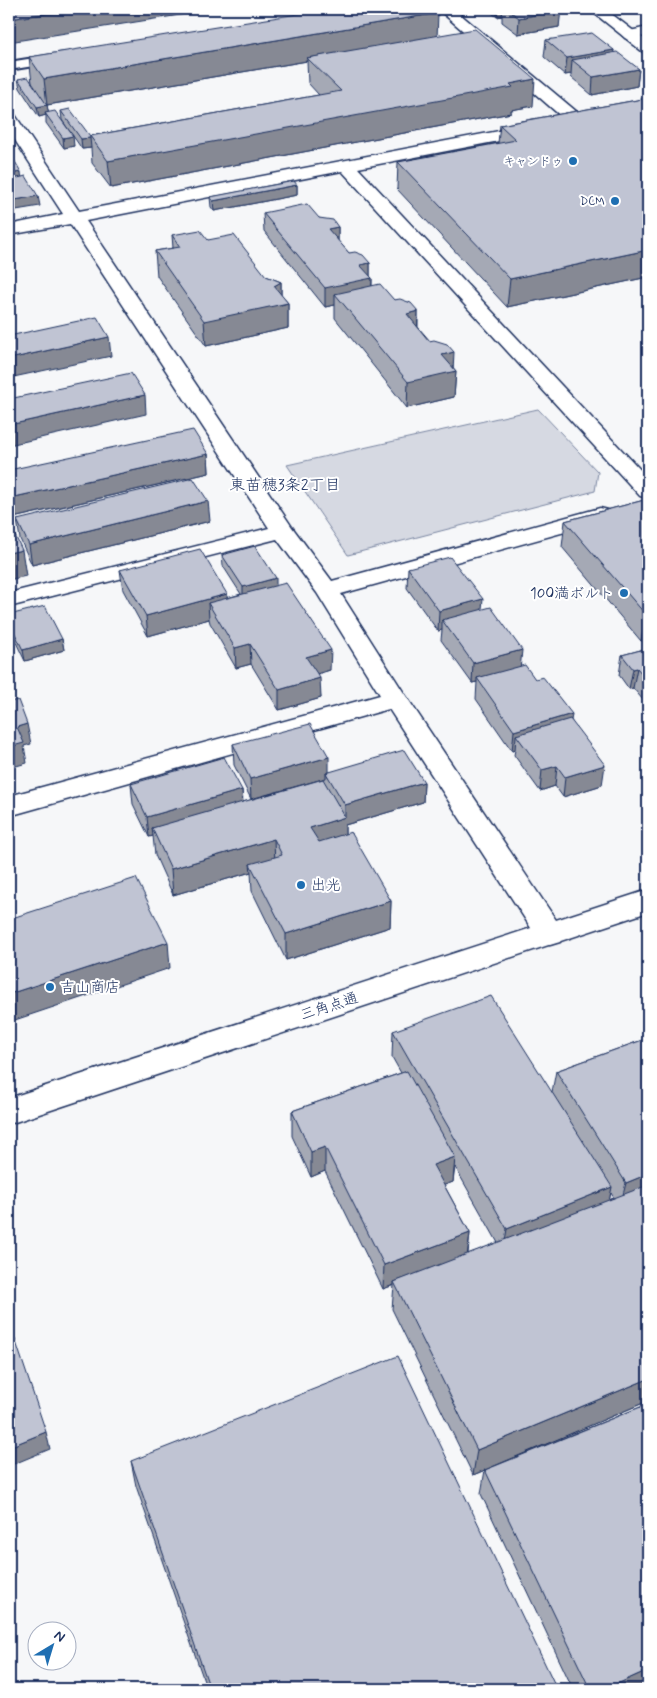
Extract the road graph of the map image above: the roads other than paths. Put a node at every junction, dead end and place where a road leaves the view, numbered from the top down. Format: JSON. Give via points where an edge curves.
{"nodes":[{"id":1,"x":445,"y":9,"type":"edge"},
{"id":2,"x":596,"y":9,"type":"edge"},
{"id":3,"x":648,"y":31,"type":"edge"},
{"id":4,"x":630,"y":34,"type":"junction"},
{"id":5,"x":648,"y":49,"type":"edge"},
{"id":6,"x":76,"y":55,"type":"edge"},
{"id":7,"x":9,"y":66,"type":"edge"},
{"id":8,"x":595,"y":118,"type":"edge"},
{"id":9,"x":9,"y":119,"type":"edge"},
{"id":10,"x":577,"y":122,"type":"junction"},
{"id":11,"x":17,"y":146,"type":"edge"},
{"id":12,"x":346,"y":166,"type":"junction"},
{"id":13,"x":74,"y":218,"type":"junction"},
{"id":14,"x":9,"y":230,"type":"edge"},
{"id":15,"x":648,"y":491,"type":"edge"},
{"id":16,"x":633,"y":506,"type":"edge"},
{"id":17,"x":283,"y":531,"type":"junction"},
{"id":18,"x":327,"y":590,"type":"junction"},
{"id":19,"x":9,"y":600,"type":"edge"},
{"id":20,"x":395,"y":699,"type":"junction"},
{"id":21,"x":9,"y":806,"type":"edge"},
{"id":22,"x":647,"y":904,"type":"edge"},
{"id":23,"x":550,"y":934,"type":"junction"},
{"id":24,"x":9,"y":1111,"type":"edge"}],
"edges":[{"from":1,"to":10,"type":"street"},
{"from":2,"to":4,"type":"street"},
{"from":3,"to":4,"type":"street"},
{"from":4,"to":5,"type":"street"},
{"from":6,"to":7,"type":"lane"},
{"from":8,"to":10,"type":"street"},
{"from":9,"to":11,"type":"street"},
{"from":10,"to":12,"type":"street"},
{"from":11,"to":13,"type":"street"},
{"from":12,"to":13,"type":"street"},
{"from":12,"to":15,"type":"street"},
{"from":13,"to":14,"type":"street"},
{"from":13,"to":17,"type":"street"},
{"from":16,"to":18,"type":"street"},
{"from":17,"to":18,"type":"street"},
{"from":17,"to":19,"type":"street"},
{"from":18,"to":20,"type":"street"},
{"from":20,"to":21,"type":"street"},
{"from":20,"to":23,"type":"street"},
{"from":22,"to":23,"type":"street","name":"三角点通"},
{"from":23,"to":24,"type":"street","name":"三角点通"}]}
